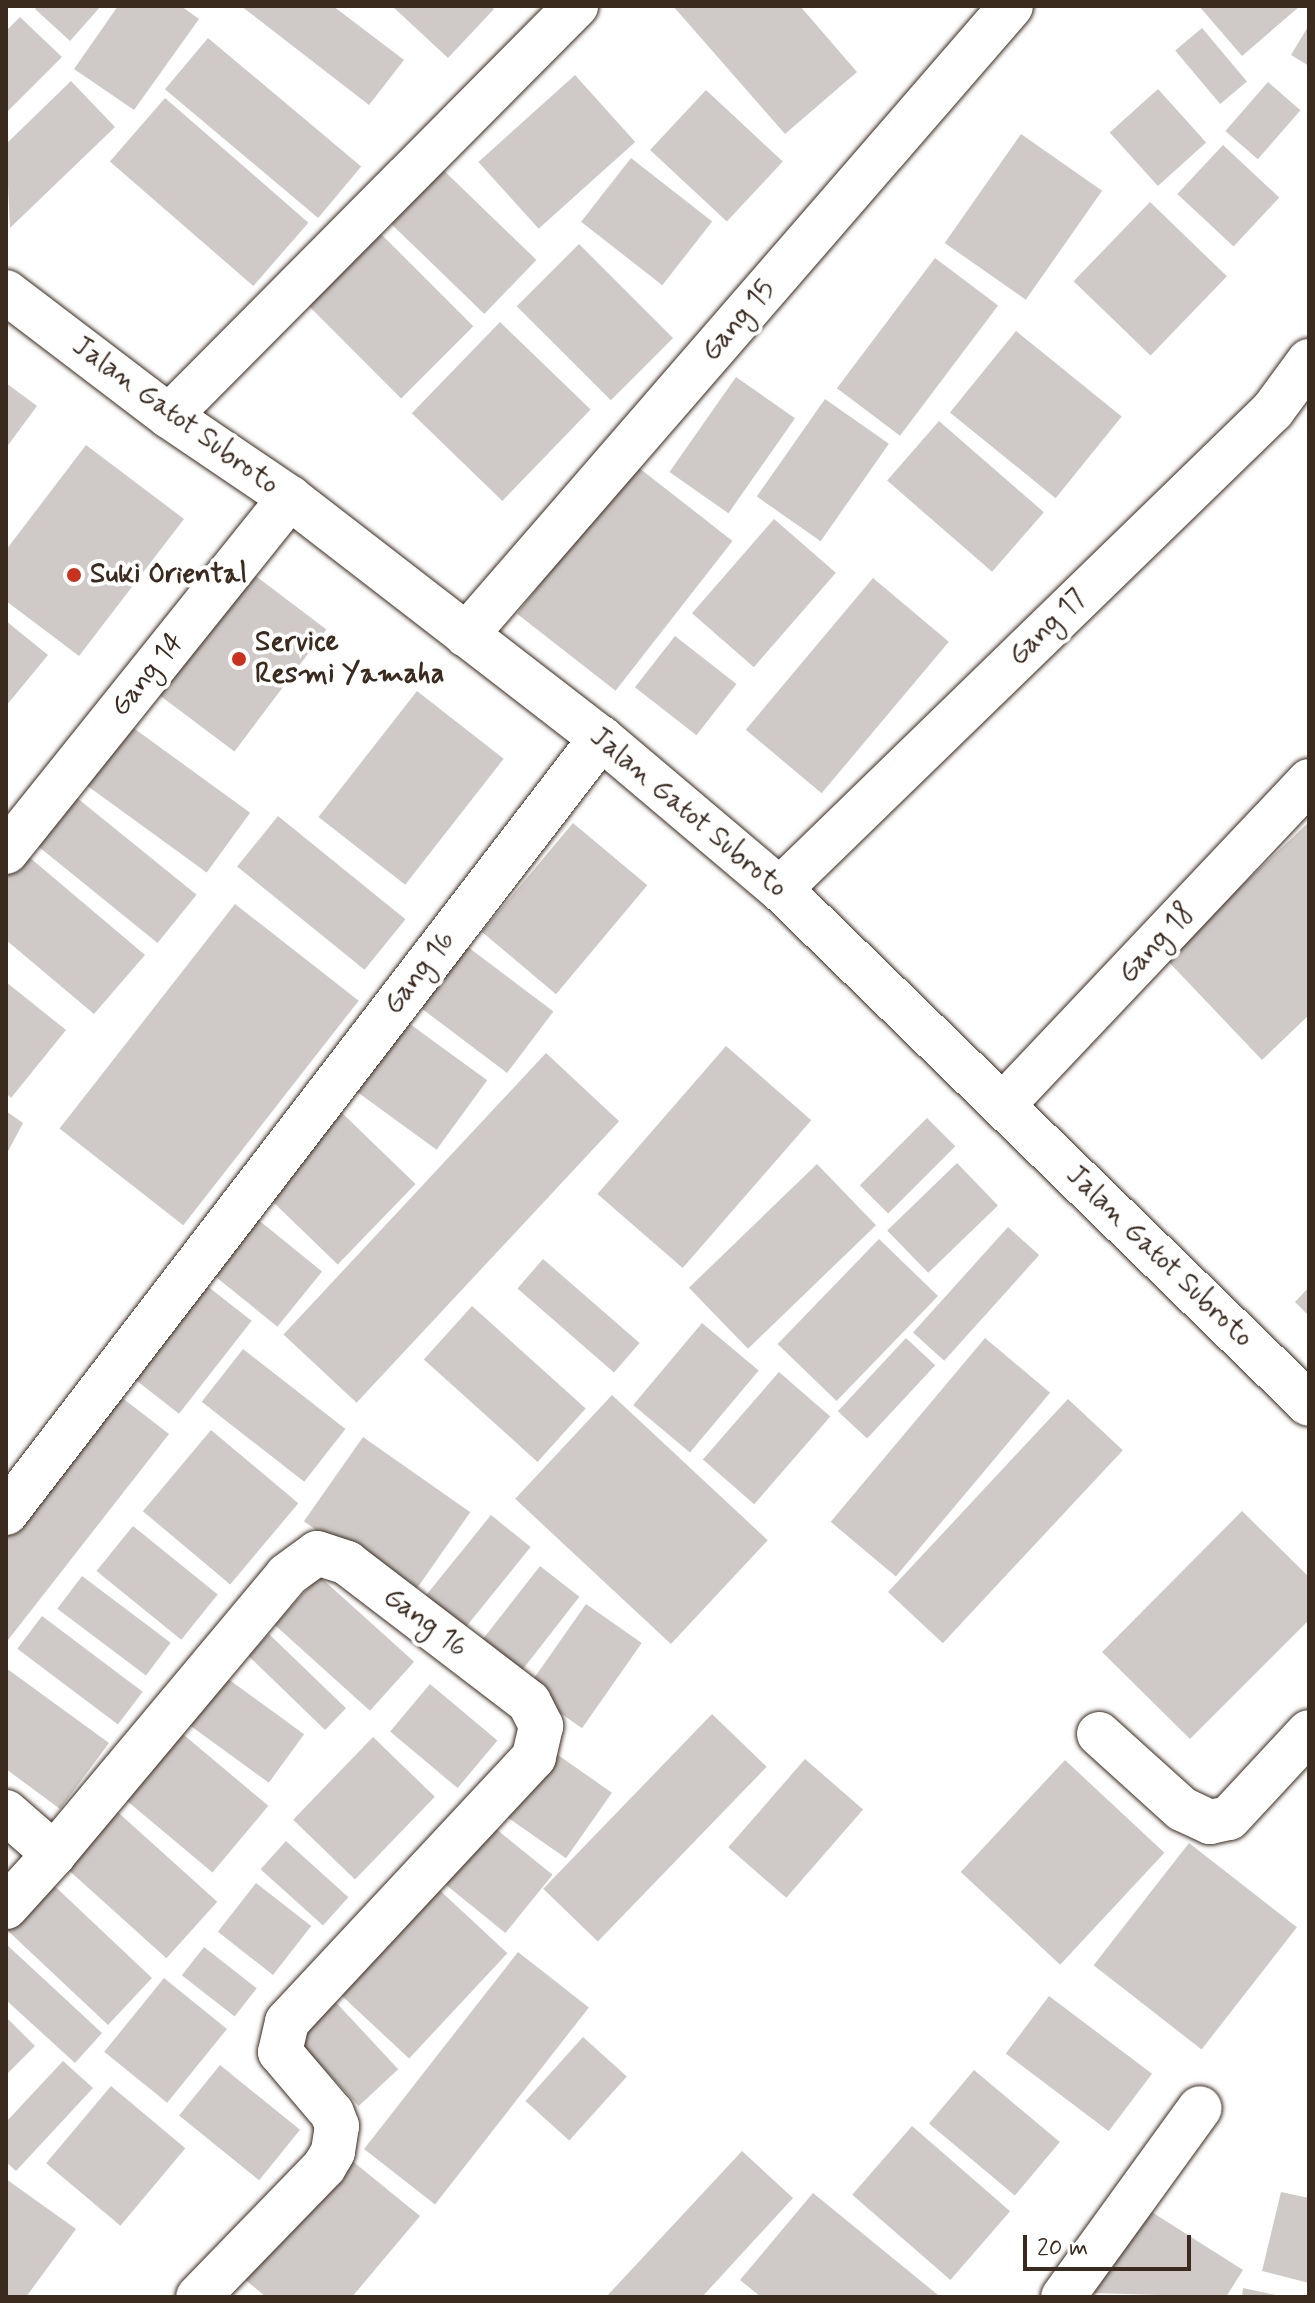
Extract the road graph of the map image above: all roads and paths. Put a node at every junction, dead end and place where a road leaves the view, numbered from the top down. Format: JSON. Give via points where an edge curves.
{"nodes":[{"id":1,"x":576,"y":6,"type":"edge"},
{"id":2,"x":1011,"y":6,"type":"edge"},
{"id":3,"x":6,"y":292,"type":"edge"},
{"id":4,"x":1309,"y":361,"type":"edge"},
{"id":5,"x":169,"y":416,"type":"junction"},
{"id":6,"x":290,"y":498,"type":"junction"},
{"id":7,"x":466,"y":635,"type":"junction"},
{"id":8,"x":601,"y":738,"type":"junction"},
{"id":9,"x":1309,"y":781,"type":"edge"},
{"id":10,"x":6,"y":852,"type":"edge"},
{"id":11,"x":780,"y":889,"type":"junction"},
{"id":12,"x":1003,"y":1105,"type":"junction"},
{"id":13,"x":1309,"y":1404,"type":"edge"},
{"id":14,"x":6,"y":1513,"type":"edge"},
{"id":15,"x":1309,"y":1732,"type":"edge"},
{"id":16,"x":1099,"y":1734,"type":"dead end"},
{"id":17,"x":6,"y":1812,"type":"edge"},
{"id":18,"x":54,"y":1854,"type":"junction"},
{"id":19,"x":6,"y":1907,"type":"edge"},
{"id":20,"x":1200,"y":2108,"type":"dead end"},
{"id":21,"x":198,"y":2297,"type":"edge"},
{"id":22,"x":1063,"y":2297,"type":"edge"}],
"edges":[{"from":1,"to":5,"type":"street"},
{"from":2,"to":7,"type":"street","name":"Gang 15"},
{"from":3,"to":5,"type":"street","name":"Jalan Gatot Subroto"},
{"from":4,"to":11,"type":"street","name":"Gang 17","via":[[1273,410]]},
{"from":5,"to":6,"type":"street","name":"Jalan Gatot Subroto"},
{"from":6,"to":7,"type":"street","name":"Jalan Gatot Subroto"},
{"from":6,"to":10,"type":"street","name":"Gang 14"},
{"from":7,"to":8,"type":"street","name":"Jalan Gatot Subroto"},
{"from":8,"to":11,"type":"street","name":"Jalan Gatot Subroto"},
{"from":8,"to":14,"type":"street","name":"Gang 16"},
{"from":9,"to":12,"type":"street","name":"Gang 18"},
{"from":11,"to":12,"type":"street","name":"Jalan Gatot Subroto"},
{"from":12,"to":13,"type":"street","name":"Jalan Gatot Subroto"},
{"from":15,"to":16,"type":"street","via":[[1229,1818],[1210,1822],[1182,1809]]},
{"from":17,"to":18,"type":"street"},
{"from":18,"to":19,"type":"street"},
{"from":18,"to":21,"type":"street","name":"Gang 16","via":[[287,1575],[317,1553],[347,1563],[529,1702],[543,1735],[534,1757],[287,2022],[279,2045],[284,2061],[332,2113],[337,2126],[333,2152]]},
{"from":20,"to":22,"type":"street"}]}
